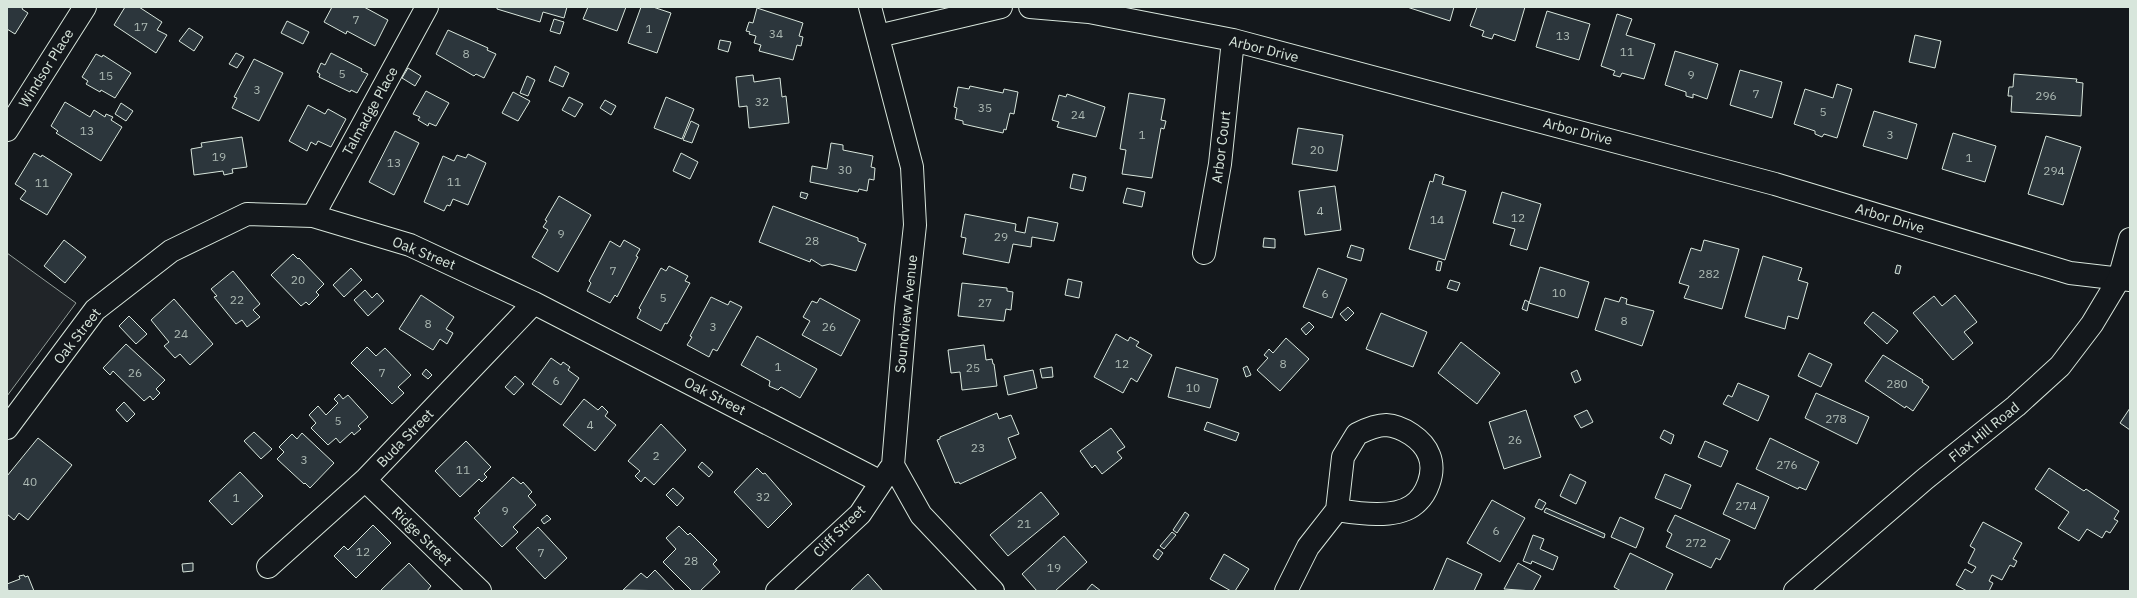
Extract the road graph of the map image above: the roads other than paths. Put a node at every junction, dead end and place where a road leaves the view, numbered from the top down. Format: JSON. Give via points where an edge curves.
{"nodes":[{"id":1,"x":85,"y":7,"type":"edge"},
{"id":2,"x":427,"y":7,"type":"edge"},
{"id":3,"x":870,"y":7,"type":"edge"},
{"id":4,"x":1001,"y":7,"type":"edge"},
{"id":5,"x":1030,"y":7,"type":"edge"},
{"id":6,"x":878,"y":36,"type":"junction"},
{"id":7,"x":1233,"y":40,"type":"junction"},
{"id":8,"x":7,"y":130,"type":"edge"},
{"id":9,"x":313,"y":216,"type":"junction"},
{"id":10,"x":2130,"y":239,"type":"edge"},
{"id":11,"x":1204,"y":253,"type":"dead end"},
{"id":12,"x":2125,"y":280,"type":"edge"},
{"id":13,"x":534,"y":302,"type":"junction"},
{"id":14,"x":7,"y":428,"type":"edge"},
{"id":15,"x":887,"y":473,"type":"junction"},
{"id":16,"x":365,"y":480,"type":"junction"},
{"id":17,"x":1337,"y":510,"type":"junction"},
{"id":18,"x":268,"y":567,"type":"dead end"},
{"id":19,"x":480,"y":591,"type":"edge"},
{"id":20,"x":777,"y":591,"type":"edge"},
{"id":21,"x":992,"y":591,"type":"edge"},
{"id":22,"x":1286,"y":591,"type":"edge"},
{"id":23,"x":1795,"y":591,"type":"edge"}],
"edges":[{"from":1,"to":8,"type":"street","name":"Windsor Place"},
{"from":2,"to":9,"type":"street","name":"Talmadge Place"},
{"from":3,"to":6,"type":"street","name":"Soundview Avenue"},
{"from":4,"to":6,"type":"street"},
{"from":5,"to":7,"type":"street","name":"Arbor Drive","via":[[1088,12]]},
{"from":6,"to":15,"type":"street","name":"Soundview Avenue","via":[[912,167],[916,225]]},
{"from":7,"to":11,"type":"street","name":"Arbor Court","via":[[1220,164]]},
{"from":7,"to":12,"type":"street","name":"Arbor Drive","via":[[1775,184],[2070,273]]},
{"from":9,"to":13,"type":"street","name":"Oak Street","via":[[410,245]]},
{"from":9,"to":14,"type":"street","name":"Oak Street","via":[[247,214],[171,251],[95,310]]},
{"from":10,"to":12,"type":"street","name":"Flax Hill Road"},
{"from":12,"to":23,"type":"street","name":"Flax Hill Road","via":[[2060,366],[2016,406]]},
{"from":13,"to":15,"type":"street","name":"Oak Street"},
{"from":13,"to":16,"type":"street","name":"Buda Street"},
{"from":15,"to":20,"type":"street","name":"Cliff Street","via":[[860,514]]},
{"from":15,"to":21,"type":"street"},
{"from":16,"to":18,"type":"street","name":"Buda Street"},
{"from":16,"to":19,"type":"street","name":"Ridge Street"},
{"from":17,"to":17,"type":"street","via":[[1343,457],[1357,434],[1384,425],[1397,427],[1421,443],[1429,455],[1432,470],[1421,498],[1412,507],[1396,512],[1369,514]]},
{"from":17,"to":22,"type":"street","via":[[1308,547]]}]}
